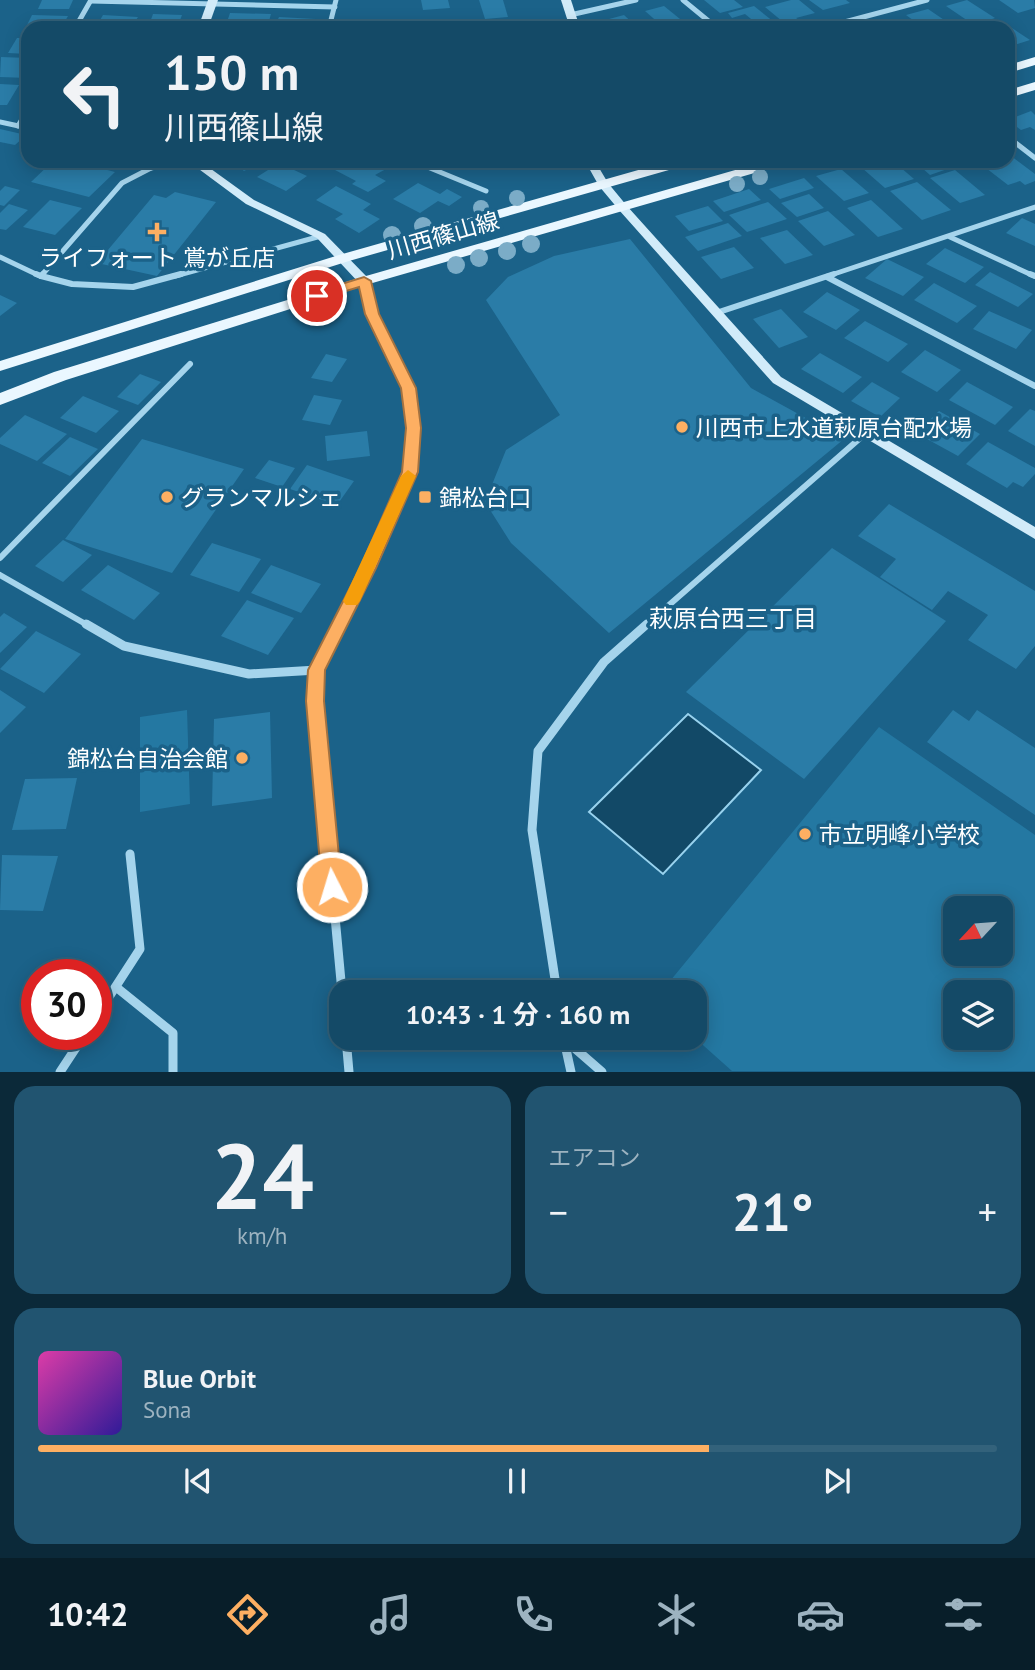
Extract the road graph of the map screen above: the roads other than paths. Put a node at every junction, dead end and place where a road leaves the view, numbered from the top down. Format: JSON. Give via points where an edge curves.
{"nodes":[{"id":1,"x":336,"y":0,"type":"edge"},
{"id":2,"x":566,"y":0,"type":"edge"},
{"id":3,"x":636,"y":0,"type":"edge"},
{"id":4,"x":683,"y":0,"type":"edge"},
{"id":5,"x":927,"y":0,"type":"edge"},
{"id":6,"x":91,"y":1,"type":"edge"},
{"id":7,"x":212,"y":2,"type":"edge"},
{"id":8,"x":335,"y":7,"type":"junction"},
{"id":9,"x":570,"y":15,"type":"junction"},
{"id":10,"x":79,"y":21,"type":"edge"},
{"id":11,"x":205,"y":21,"type":"edge"},
{"id":12,"x":332,"y":21,"type":"edge"},
{"id":13,"x":572,"y":21,"type":"edge"},
{"id":14,"x":708,"y":21,"type":"edge"},
{"id":15,"x":848,"y":21,"type":"edge"},
{"id":16,"x":1035,"y":61,"type":"edge"},
{"id":17,"x":1015,"y":67,"type":"edge"},
{"id":18,"x":1035,"y":86,"type":"edge"},
{"id":19,"x":1015,"y":92,"type":"edge"},
{"id":20,"x":21,"y":121,"type":"edge"},
{"id":21,"x":0,"y":122,"type":"edge"},
{"id":22,"x":18,"y":126,"type":"junction"},
{"id":23,"x":21,"y":127,"type":"edge"},
{"id":24,"x":1015,"y":142,"type":"edge"},
{"id":25,"x":1035,"y":158,"type":"edge"},
{"id":26,"x":150,"y":168,"type":"edge"},
{"id":27,"x":203,"y":168,"type":"edge"},
{"id":28,"x":430,"y":168,"type":"edge"},
{"id":29,"x":594,"y":168,"type":"edge"},
{"id":30,"x":660,"y":168,"type":"edge"},
{"id":31,"x":757,"y":168,"type":"edge"},
{"id":32,"x":603,"y":184,"type":"junction"},
{"id":33,"x":486,"y":191,"type":"dead end"},
{"id":34,"x":1035,"y":207,"type":"edge"},
{"id":35,"x":623,"y":208,"type":"junction"},
{"id":36,"x":321,"y":236,"type":"junction"},
{"id":37,"x":950,"y":236,"type":"junction"},
{"id":38,"x":0,"y":257,"type":"edge"},
{"id":39,"x":344,"y":258,"type":"junction"},
{"id":40,"x":41,"y":276,"type":"junction"},
{"id":41,"x":1035,"y":276,"type":"edge"},
{"id":42,"x":827,"y":277,"type":"junction"},
{"id":43,"x":364,"y":281,"type":"junction"},
{"id":44,"x":716,"y":313,"type":"junction"},
{"id":45,"x":190,"y":364,"type":"dead end"},
{"id":46,"x":0,"y":366,"type":"edge"},
{"id":47,"x":1035,"y":386,"type":"edge"},
{"id":48,"x":0,"y":398,"type":"edge"},
{"id":49,"x":866,"y":433,"type":"junction"},
{"id":50,"x":1035,"y":534,"type":"edge"},
{"id":51,"x":0,"y":558,"type":"edge"},
{"id":52,"x":0,"y":575,"type":"edge"},
{"id":53,"x":317,"y":670,"type":"junction"},
{"id":54,"x":130,"y":854,"type":"dead end"},
{"id":55,"x":341,"y":980,"type":"edge"},
{"id":56,"x":554,"y":980,"type":"edge"},
{"id":57,"x":116,"y":987,"type":"junction"},
{"id":58,"x":112,"y":993,"type":"edge"},
{"id":59,"x":74,"y":1050,"type":"edge"},
{"id":60,"x":347,"y":1050,"type":"edge"},
{"id":61,"x":566,"y":1050,"type":"edge"},
{"id":62,"x":577,"y":1050,"type":"edge"},
{"id":63,"x":60,"y":1072,"type":"edge"},
{"id":64,"x":173,"y":1072,"type":"edge"},
{"id":65,"x":349,"y":1072,"type":"edge"},
{"id":66,"x":571,"y":1072,"type":"edge"},
{"id":67,"x":602,"y":1072,"type":"edge"}],
"edges":[{"from":1,"to":8,"type":"street"},
{"from":2,"to":9,"type":"street"},
{"from":3,"to":9,"type":"street"},
{"from":4,"to":14,"type":"street"},
{"from":5,"to":15,"type":"street"},
{"from":6,"to":7,"type":"street"},
{"from":6,"to":10,"type":"street"},
{"from":7,"to":8,"type":"street"},
{"from":7,"to":11,"type":"street"},
{"from":8,"to":12,"type":"street"},
{"from":9,"to":13,"type":"street"},
{"from":16,"to":17,"type":"main road"},
{"from":18,"to":19,"type":"main road"},
{"from":20,"to":22,"type":"street"},
{"from":21,"to":22,"type":"street"},
{"from":22,"to":23,"type":"street"},
{"from":24,"to":25,"type":"street"},
{"from":26,"to":40,"type":"street","via":[[122,184]]},
{"from":27,"to":36,"type":"street","via":[[250,202]]},
{"from":28,"to":33,"type":"street"},
{"from":29,"to":32,"type":"street"},
{"from":30,"to":32,"type":"main road","name":"川西篠山線"},
{"from":31,"to":35,"type":"main road","name":"川西篠山線"},
{"from":32,"to":35,"type":"street"},
{"from":32,"to":39,"type":"main road","name":"川西篠山線"},
{"from":34,"to":37,"type":"street"},
{"from":35,"to":43,"type":"main road","name":"川西篠山線"},
{"from":35,"to":44,"type":"street"},
{"from":36,"to":39,"type":"street"},
{"from":36,"to":40,"type":"street","via":[[133,287],[72,284]]},
{"from":37,"to":41,"type":"street"},
{"from":37,"to":42,"type":"street"},
{"from":38,"to":40,"type":"street"},
{"from":39,"to":43,"type":"street"},
{"from":39,"to":46,"type":"main road","name":"川西篠山線"},
{"from":42,"to":44,"type":"street"},
{"from":42,"to":47,"type":"street"},
{"from":43,"to":48,"type":"main road","name":"川西篠山線"},
{"from":43,"to":53,"type":"street","via":[[372,314],[408,388],[414,428],[410,472]]},
{"from":44,"to":49,"type":"street","via":[[777,380]]},
{"from":45,"to":51,"type":"street"},
{"from":49,"to":50,"type":"street"},
{"from":49,"to":56,"type":"street","via":[[604,662],[538,751],[532,830]]},
{"from":52,"to":53,"type":"street","via":[[124,646],[249,674]]},
{"from":53,"to":55,"type":"street","via":[[315,701]]},
{"from":54,"to":57,"type":"street","via":[[140,949]]},
{"from":57,"to":58,"type":"street"},
{"from":57,"to":64,"type":"street","via":[[173,1033]]},
{"from":59,"to":63,"type":"street"},
{"from":60,"to":65,"type":"street"},
{"from":61,"to":66,"type":"street"},
{"from":62,"to":67,"type":"street"}]}
